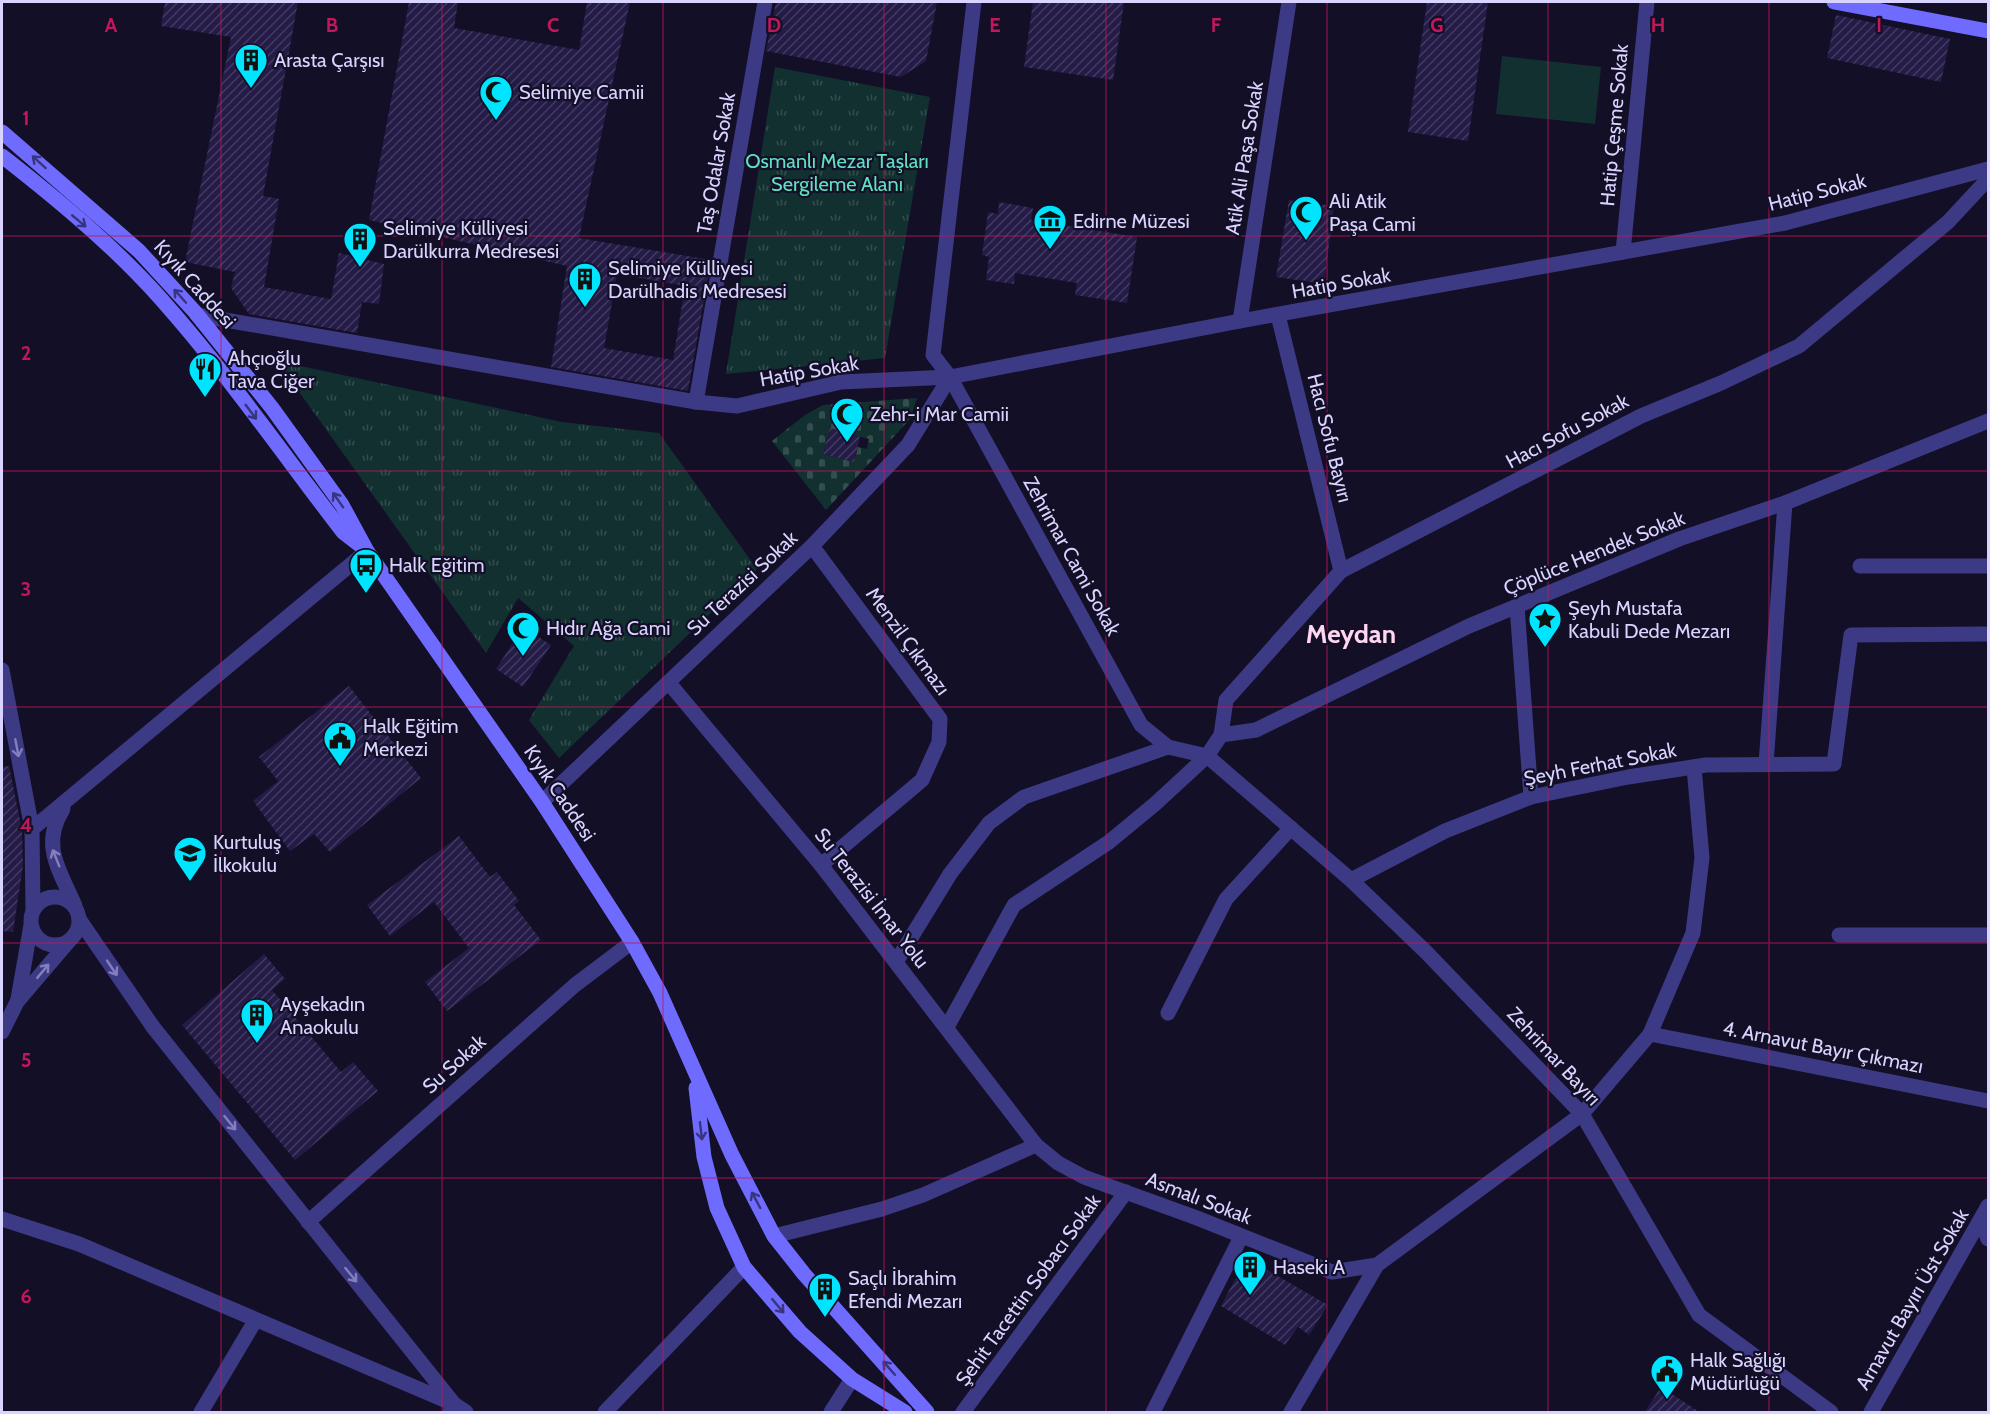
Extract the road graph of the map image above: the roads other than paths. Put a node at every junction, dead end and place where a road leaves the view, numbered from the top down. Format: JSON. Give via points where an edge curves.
{"nodes":[{"id":1,"x":765,"y":2,"type":"edge"},
{"id":2,"x":974,"y":2,"type":"edge"},
{"id":3,"x":1289,"y":2,"type":"edge"},
{"id":4,"x":1647,"y":2,"type":"edge"},
{"id":5,"x":1834,"y":2,"type":"edge"},
{"id":6,"x":1867,"y":5,"type":"edge"},
{"id":7,"x":1989,"y":31,"type":"edge"},
{"id":8,"x":2,"y":132,"type":"edge"},
{"id":9,"x":2,"y":156,"type":"edge"},
{"id":10,"x":1989,"y":169,"type":"edge"},
{"id":11,"x":1989,"y":179,"type":"edge"},
{"id":12,"x":1623,"y":252,"type":"junction"},
{"id":13,"x":197,"y":315,"type":"junction"},
{"id":14,"x":1278,"y":315,"type":"junction"},
{"id":15,"x":1240,"y":321,"type":"junction"},
{"id":16,"x":950,"y":377,"type":"junction"},
{"id":17,"x":696,"y":402,"type":"junction"},
{"id":18,"x":1989,"y":421,"type":"edge"},
{"id":19,"x":1785,"y":503,"type":"junction"},
{"id":20,"x":812,"y":546,"type":"junction"},
{"id":21,"x":367,"y":551,"type":"junction"},
{"id":22,"x":1860,"y":566,"type":"dead end"},
{"id":23,"x":1989,"y":566,"type":"edge"},
{"id":24,"x":1341,"y":571,"type":"junction"},
{"id":25,"x":1517,"y":606,"type":"junction"},
{"id":26,"x":1989,"y":634,"type":"edge"},
{"id":27,"x":2,"y":670,"type":"edge"},
{"id":28,"x":669,"y":683,"type":"junction"},
{"id":29,"x":1221,"y":735,"type":"junction"},
{"id":30,"x":1168,"y":747,"type":"junction"},
{"id":31,"x":1206,"y":756,"type":"junction"},
{"id":32,"x":1766,"y":764,"type":"junction"},
{"id":33,"x":1694,"y":767,"type":"junction"},
{"id":34,"x":1531,"y":797,"type":"junction"},
{"id":35,"x":67,"y":801,"type":"junction"},
{"id":36,"x":542,"y":801,"type":"junction"},
{"id":37,"x":1291,"y":828,"type":"junction"},
{"id":38,"x":32,"y":829,"type":"junction"},
{"id":39,"x":821,"y":865,"type":"junction"},
{"id":40,"x":1351,"y":880,"type":"junction"},
{"id":41,"x":33,"y":909,"type":"junction"},
{"id":42,"x":78,"y":916,"type":"junction"},
{"id":43,"x":31,"y":925,"type":"junction"},
{"id":44,"x":1839,"y":935,"type":"dead end"},
{"id":45,"x":1989,"y":935,"type":"edge"},
{"id":46,"x":70,"y":940,"type":"junction"},
{"id":47,"x":632,"y":942,"type":"junction"},
{"id":48,"x":896,"y":962,"type":"junction"},
{"id":49,"x":2,"y":998,"type":"edge"},
{"id":50,"x":17,"y":1002,"type":"junction"},
{"id":51,"x":1168,"y":1013,"type":"dead end"},
{"id":52,"x":947,"y":1027,"type":"junction"},
{"id":53,"x":2,"y":1032,"type":"edge"},
{"id":54,"x":1650,"y":1034,"type":"junction"},
{"id":55,"x":695,"y":1073,"type":"junction"},
{"id":56,"x":1989,"y":1101,"type":"edge"},
{"id":57,"x":1582,"y":1114,"type":"junction"},
{"id":58,"x":1036,"y":1145,"type":"junction"},
{"id":59,"x":1126,"y":1192,"type":"junction"},
{"id":60,"x":1989,"y":1206,"type":"edge"},
{"id":61,"x":2,"y":1219,"type":"edge"},
{"id":62,"x":1981,"y":1221,"type":"junction"},
{"id":63,"x":308,"y":1222,"type":"junction"},
{"id":64,"x":774,"y":1236,"type":"junction"},
{"id":65,"x":1240,"y":1237,"type":"junction"},
{"id":66,"x":1989,"y":1239,"type":"edge"},
{"id":67,"x":1377,"y":1265,"type":"junction"},
{"id":68,"x":744,"y":1267,"type":"junction"},
{"id":69,"x":255,"y":1321,"type":"junction"},
{"id":70,"x":852,"y":1379,"type":"junction"},
{"id":71,"x":457,"y":1410,"type":"edge"},
{"id":72,"x":201,"y":1413,"type":"edge"},
{"id":73,"x":604,"y":1413,"type":"edge"},
{"id":74,"x":831,"y":1413,"type":"edge"},
{"id":75,"x":905,"y":1413,"type":"edge"},
{"id":76,"x":927,"y":1413,"type":"edge"},
{"id":77,"x":963,"y":1413,"type":"edge"},
{"id":78,"x":1153,"y":1413,"type":"edge"},
{"id":79,"x":1291,"y":1413,"type":"edge"},
{"id":80,"x":1831,"y":1413,"type":"edge"},
{"id":81,"x":1871,"y":1413,"type":"edge"}],
"edges":[{"from":1,"to":17,"type":"street","name":"Taş Odalar Sokak"},
{"from":2,"to":16,"type":"street","name":"Zehrimar Cami Sokak","via":[[933,356]]},
{"from":3,"to":15,"type":"street","name":"Atik Ali Paşa Sokak"},
{"from":4,"to":12,"type":"street","name":"Hatip Çeşme Sokak"},
{"from":5,"to":6,"type":"main road"},
{"from":6,"to":7,"type":"main road"},
{"from":13,"to":8,"type":"main road","name":"Kıyık Caddesi","one_way":true,"via":[[139,251]]},
{"from":9,"to":21,"type":"main road","name":"Kıyık Caddesi","one_way":true,"via":[[116,252],[160,297],[343,532]]},
{"from":10,"to":12,"type":"street","name":"Hatip Sokak","via":[[1785,223]]},
{"from":11,"to":24,"type":"street","name":"Hacı Sofu Sokak","via":[[1948,222],[1799,346],[1641,416]]},
{"from":12,"to":14,"type":"street","name":"Hatip Sokak"},
{"from":13,"to":17,"type":"street","name":"Hatip Sokak"},
{"from":21,"to":13,"type":"main road","name":"Kıyık Caddesi","one_way":true,"via":[[342,505],[272,408]]},
{"from":14,"to":15,"type":"street","name":"Hatip Sokak"},
{"from":14,"to":24,"type":"street","name":"Hacı Sofu Bayırı"},
{"from":15,"to":16,"type":"street","name":"Hatip Sokak"},
{"from":16,"to":17,"type":"street","name":"Hatip Sokak","via":[[841,382],[737,406]]},
{"from":16,"to":20,"type":"street","name":"Su Terazisi Sokak","via":[[908,445]]},
{"from":16,"to":30,"type":"street","name":"Zehrimar Cami Sokak","via":[[1141,725]]},
{"from":18,"to":19,"type":"street","name":"Çöplüce Hendek Sokak"},
{"from":19,"to":25,"type":"street","name":"Çöplüce Hendek Sokak","via":[[1679,539]]},
{"from":19,"to":32,"type":"street"},
{"from":20,"to":28,"type":"street","name":"Su Terazisi Sokak"},
{"from":20,"to":39,"type":"street","name":"Menzil Çıkmazı","via":[[940,719],[939,742],[922,780]]},
{"from":21,"to":35,"type":"street"},
{"from":21,"to":36,"type":"main road","name":"Kıyık Caddesi"},
{"from":22,"to":23,"type":"street"},
{"from":24,"to":29,"type":"street","name":"Hacı Sofu Sokak","via":[[1226,700]]},
{"from":25,"to":29,"type":"street","name":"Çöplüce Hendek Sokak","via":[[1256,730]]},
{"from":25,"to":34,"type":"street"},
{"from":26,"to":32,"type":"street","name":"Şeyh Ferhat Sokak","via":[[1851,635],[1834,764]]},
{"from":27,"to":38,"type":"street","one_way":true},
{"from":28,"to":36,"type":"street","name":"Su Terazisi Sokak"},
{"from":28,"to":39,"type":"street","name":"Su Terazisi İmar Yolu"},
{"from":29,"to":31,"type":"street","name":"Hacı Sofu Sokak"},
{"from":30,"to":31,"type":"street"},
{"from":30,"to":48,"type":"street","via":[[1024,797],[989,823],[950,874]]},
{"from":31,"to":37,"type":"street","name":"Zehrimar Bayırı"},
{"from":31,"to":52,"type":"street","name":"Hacı Sofu Sokak","via":[[1109,842],[1014,905]]},
{"from":32,"to":33,"type":"street","name":"Şeyh Ferhat Sokak"},
{"from":33,"to":34,"type":"street","name":"Şeyh Ferhat Sokak"},
{"from":33,"to":54,"type":"street","name":"Asmalı Sokak","via":[[1702,858],[1694,933]]},
{"from":34,"to":40,"type":"street","name":"Şeyh Ferhat Sokak","via":[[1445,831]]},
{"from":35,"to":38,"type":"street"},
{"from":42,"to":35,"type":"street","one_way":true,"via":[[51,848],[55,822]]},
{"from":36,"to":47,"type":"main road","name":"Kıyık Caddesi"},
{"from":37,"to":40,"type":"street","name":"Zehrimar Bayırı"},
{"from":37,"to":51,"type":"street","via":[[1226,899]]},
{"from":38,"to":41,"type":"street"},
{"from":39,"to":48,"type":"street","name":"Su Terazisi İmar Yolu"},
{"from":40,"to":57,"type":"street","name":"Zehrimar Bayırı"},
{"from":41,"to":42,"type":"street","via":[[52,897],[67,900]]},
{"from":41,"to":43,"type":"street"},
{"from":42,"to":46,"type":"street","via":[[75,935]]},
{"from":42,"to":63,"type":"street","one_way":true,"via":[[153,1027]]},
{"from":43,"to":46,"type":"street","via":[[46,944]]},
{"from":43,"to":50,"type":"street"},
{"from":44,"to":45,"type":"street"},
{"from":50,"to":46,"type":"street","one_way":true},
{"from":47,"to":55,"type":"main road","name":"Kıyık Caddesi","via":[[660,993]]},
{"from":47,"to":63,"type":"street","name":"Su Sokak","via":[[575,985]]},
{"from":48,"to":52,"type":"street","name":"Su Terazisi İmar Yolu"},
{"from":49,"to":50,"type":"street"},
{"from":50,"to":53,"type":"street"},
{"from":52,"to":58,"type":"street","name":"Su Terazisi İmar Yolu"},
{"from":54,"to":56,"type":"street","name":"4. Arnavut Bayır Çıkmazı"},
{"from":54,"to":57,"type":"street","name":"Asmalı Sokak"},
{"from":64,"to":55,"type":"main road","name":"Kıyık Caddesi","one_way":true},
{"from":55,"to":68,"type":"main road","name":"Kıyık Caddesi","one_way":true,"via":[[704,1157],[717,1208]]},
{"from":57,"to":67,"type":"street","name":"Asmalı Sokak"},
{"from":57,"to":80,"type":"street","name":"Zehrimar Bayırı","via":[[1699,1315]]},
{"from":58,"to":59,"type":"street","name":"Asmalı Sokak","via":[[1084,1177]]},
{"from":58,"to":64,"type":"street","via":[[923,1195]]},
{"from":59,"to":65,"type":"street","name":"Asmalı Sokak"},
{"from":59,"to":77,"type":"street","name":"Şehit Tacettin Sobacı Sokak"},
{"from":60,"to":62,"type":"street","name":"Arnavut Bayırı Üst Sokak"},
{"from":61,"to":69,"type":"street","via":[[79,1244]]},
{"from":62,"to":66,"type":"street"},
{"from":62,"to":81,"type":"street","name":"Arnavut Bayırı Üst Sokak"},
{"from":63,"to":71,"type":"street","one_way":true},
{"from":76,"to":64,"type":"main road","name":"Kıyık Caddesi","one_way":true},
{"from":65,"to":67,"type":"street","name":"Asmalı Sokak","via":[[1332,1272]]},
{"from":65,"to":78,"type":"street"},
{"from":67,"to":79,"type":"street"},
{"from":68,"to":70,"type":"main road","name":"Kıyık Caddesi","one_way":true,"via":[[800,1332]]},
{"from":68,"to":73,"type":"street"},
{"from":69,"to":71,"type":"street"},
{"from":69,"to":72,"type":"street"},
{"from":70,"to":74,"type":"street"},
{"from":70,"to":75,"type":"main road","name":"Kıyık Caddesi"}]}
